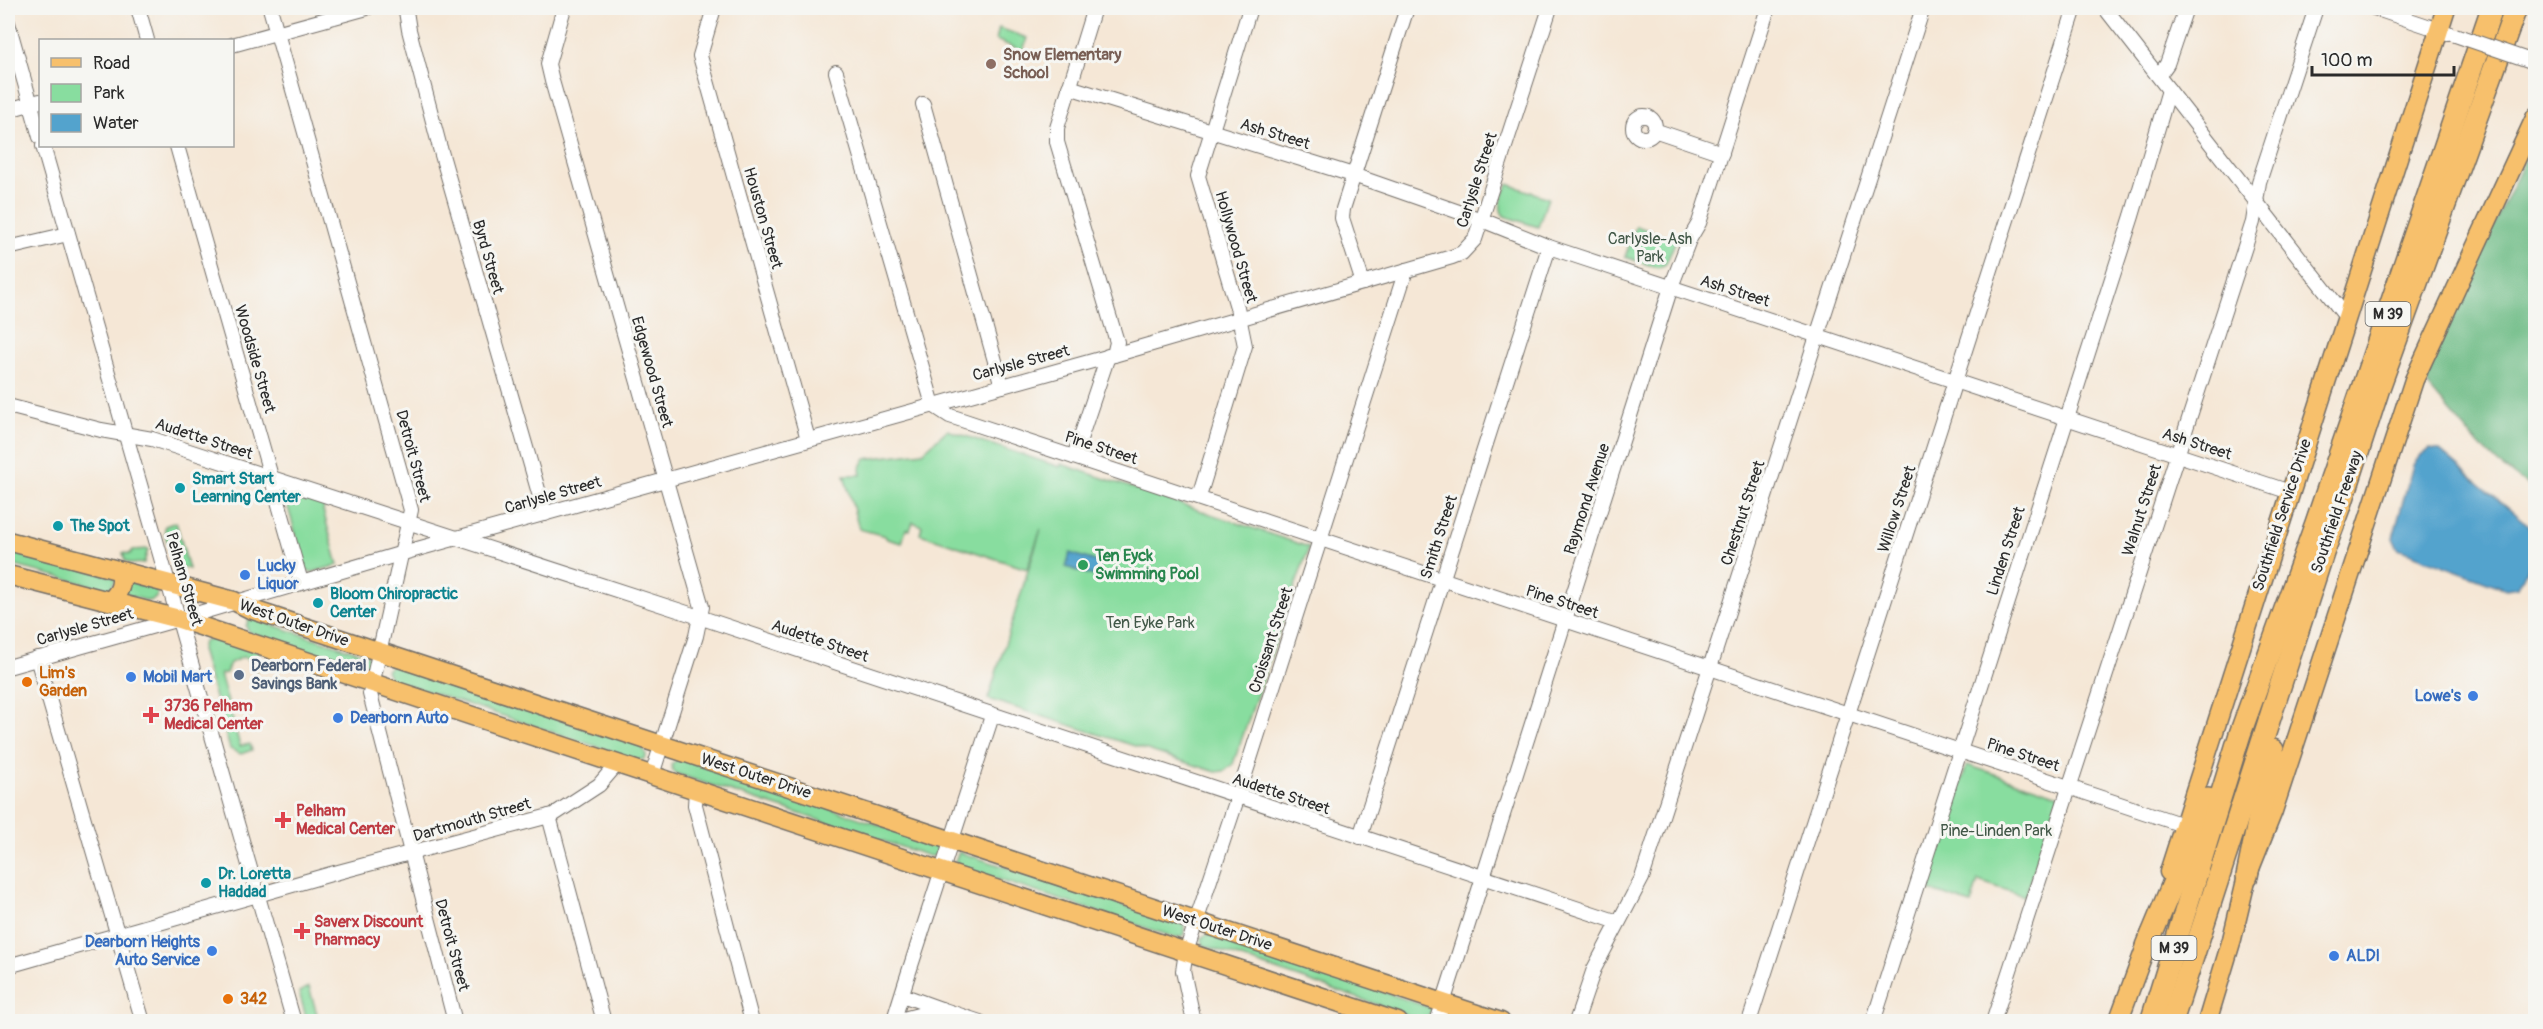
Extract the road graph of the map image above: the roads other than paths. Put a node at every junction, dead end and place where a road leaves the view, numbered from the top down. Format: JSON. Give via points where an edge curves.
{"nodes":[{"id":1,"x":138,"y":8,"type":"edge"},
{"id":2,"x":270,"y":8,"type":"edge"},
{"id":3,"x":367,"y":8,"type":"edge"},
{"id":4,"x":408,"y":8,"type":"edge"},
{"id":5,"x":564,"y":8,"type":"edge"},
{"id":6,"x":714,"y":8,"type":"edge"},
{"id":7,"x":1094,"y":8,"type":"edge"},
{"id":8,"x":1250,"y":8,"type":"edge"},
{"id":9,"x":1407,"y":8,"type":"edge"},
{"id":10,"x":1550,"y":8,"type":"edge"},
{"id":11,"x":1768,"y":8,"type":"edge"},
{"id":12,"x":1923,"y":8,"type":"edge"},
{"id":13,"x":2075,"y":8,"type":"edge"},
{"id":14,"x":2105,"y":8,"type":"edge"},
{"id":15,"x":2186,"y":8,"type":"edge"},
{"id":16,"x":2316,"y":8,"type":"edge"},
{"id":17,"x":2374,"y":8,"type":"edge"},
{"id":18,"x":2446,"y":8,"type":"edge"},
{"id":19,"x":2492,"y":8,"type":"edge"},
{"id":20,"x":2516,"y":8,"type":"edge"},
{"id":21,"x":8,"y":23,"type":"edge"},
{"id":22,"x":2447,"y":32,"type":"junction"},
{"id":23,"x":276,"y":33,"type":"junction"},
{"id":24,"x":147,"y":39,"type":"edge"},
{"id":25,"x":234,"y":44,"type":"edge"},
{"id":26,"x":2533,"y":62,"type":"edge"},
{"id":27,"x":836,"y":72,"type":"dead end"},
{"id":28,"x":2159,"y":75,"type":"junction"},
{"id":29,"x":1069,"y":87,"type":"junction"},
{"id":30,"x":2169,"y":90,"type":"junction"},
{"id":31,"x":36,"y":102,"type":"edge"},
{"id":32,"x":923,"y":104,"type":"dead end"},
{"id":33,"x":8,"y":110,"type":"edge"},
{"id":34,"x":2535,"y":116,"type":"edge"},
{"id":35,"x":39,"y":128,"type":"edge"},
{"id":36,"x":1211,"y":132,"type":"junction"},
{"id":37,"x":1660,"y":133,"type":"dead end"},
{"id":38,"x":43,"y":147,"type":"edge"},
{"id":39,"x":177,"y":147,"type":"edge"},
{"id":40,"x":1722,"y":153,"type":"junction"},
{"id":41,"x":1353,"y":175,"type":"junction"},
{"id":42,"x":2256,"y":201,"type":"junction"},
{"id":43,"x":1482,"y":220,"type":"junction"},
{"id":44,"x":68,"y":234,"type":"junction"},
{"id":45,"x":1549,"y":247,"type":"junction"},
{"id":46,"x":8,"y":248,"type":"edge"},
{"id":47,"x":1406,"y":270,"type":"junction"},
{"id":48,"x":1363,"y":283,"type":"junction"},
{"id":49,"x":1671,"y":287,"type":"junction"},
{"id":50,"x":1239,"y":317,"type":"junction"},
{"id":51,"x":2346,"y":317,"type":"junction"},
{"id":52,"x":1817,"y":336,"type":"junction"},
{"id":53,"x":1111,"y":356,"type":"junction"},
{"id":54,"x":1955,"y":381,"type":"junction"},
{"id":55,"x":1002,"y":386,"type":"junction"},
{"id":56,"x":933,"y":405,"type":"junction"},
{"id":57,"x":8,"y":406,"type":"edge"},
{"id":58,"x":2067,"y":418,"type":"junction"},
{"id":59,"x":124,"y":433,"type":"junction"},
{"id":60,"x":808,"y":439,"type":"junction"},
{"id":61,"x":2178,"y":455,"type":"junction"},
{"id":62,"x":1074,"y":457,"type":"junction"},
{"id":63,"x":272,"y":478,"type":"junction"},
{"id":64,"x":666,"y":479,"type":"junction"},
{"id":65,"x":2290,"y":492,"type":"junction"},
{"id":66,"x":1199,"y":497,"type":"junction"},
{"id":67,"x":545,"y":514,"type":"junction"},
{"id":68,"x":410,"y":524,"type":"junction"},
{"id":69,"x":458,"y":538,"type":"junction"},
{"id":70,"x":8,"y":541,"type":"edge"},
{"id":71,"x":1319,"y":541,"type":"junction"},
{"id":72,"x":403,"y":553,"type":"junction"},
{"id":73,"x":2322,"y":553,"type":"junction"},
{"id":74,"x":120,"y":571,"type":"junction"},
{"id":75,"x":8,"y":575,"type":"edge"},
{"id":76,"x":1442,"y":581,"type":"junction"},
{"id":77,"x":301,"y":582,"type":"junction"},
{"id":78,"x":168,"y":583,"type":"junction"},
{"id":79,"x":110,"y":601,"type":"junction"},
{"id":80,"x":242,"y":605,"type":"junction"},
{"id":81,"x":700,"y":617,"type":"junction"},
{"id":82,"x":179,"y":619,"type":"junction"},
{"id":83,"x":1565,"y":621,"type":"junction"},
{"id":84,"x":239,"y":639,"type":"junction"},
{"id":85,"x":381,"y":652,"type":"junction"},
{"id":86,"x":37,"y":658,"type":"junction"},
{"id":87,"x":8,"y":667,"type":"edge"},
{"id":88,"x":1711,"y":667,"type":"junction"},
{"id":89,"x":372,"y":683,"type":"junction"},
{"id":90,"x":1848,"y":715,"type":"junction"},
{"id":91,"x":992,"y":716,"type":"junction"},
{"id":92,"x":2240,"y":734,"type":"junction"},
{"id":93,"x":660,"y":744,"type":"junction"},
{"id":94,"x":1959,"y":752,"type":"junction"},
{"id":95,"x":617,"y":764,"type":"junction"},
{"id":96,"x":652,"y":775,"type":"junction"},
{"id":97,"x":2070,"y":788,"type":"junction"},
{"id":98,"x":696,"y":790,"type":"junction"},
{"id":99,"x":1238,"y":796,"type":"junction"},
{"id":100,"x":549,"y":816,"type":"junction"},
{"id":101,"x":2183,"y":825,"type":"junction"},
{"id":102,"x":1360,"y":837,"type":"junction"},
{"id":103,"x":951,"y":840,"type":"junction"},
{"id":104,"x":411,"y":855,"type":"junction"},
{"id":105,"x":942,"y":870,"type":"junction"},
{"id":106,"x":2247,"y":876,"type":"junction"},
{"id":107,"x":1483,"y":878,"type":"junction"},
{"id":108,"x":258,"y":895,"type":"junction"},
{"id":109,"x":1198,"y":922,"type":"junction"},
{"id":110,"x":1618,"y":922,"type":"junction"},
{"id":111,"x":118,"y":934,"type":"junction"},
{"id":112,"x":2147,"y":946,"type":"junction"},
{"id":113,"x":1186,"y":952,"type":"junction"},
{"id":114,"x":8,"y":966,"type":"edge"},
{"id":115,"x":902,"y":995,"type":"junction"},
{"id":116,"x":1443,"y":1003,"type":"junction"},
{"id":117,"x":941,"y":1009,"type":"junction"},
{"id":118,"x":895,"y":1021,"type":"edge"},
{"id":119,"x":143,"y":1022,"type":"edge"},
{"id":120,"x":294,"y":1022,"type":"edge"},
{"id":121,"x":455,"y":1022,"type":"edge"},
{"id":122,"x":604,"y":1022,"type":"edge"},
{"id":123,"x":752,"y":1022,"type":"edge"},
{"id":124,"x":980,"y":1022,"type":"edge"},
{"id":125,"x":1194,"y":1022,"type":"edge"},
{"id":126,"x":1398,"y":1022,"type":"edge"},
{"id":127,"x":1437,"y":1022,"type":"edge"},
{"id":128,"x":1501,"y":1022,"type":"edge"},
{"id":129,"x":1576,"y":1022,"type":"edge"},
{"id":130,"x":1749,"y":1022,"type":"edge"},
{"id":131,"x":1873,"y":1022,"type":"edge"},
{"id":132,"x":1993,"y":1022,"type":"edge"},
{"id":133,"x":2118,"y":1022,"type":"edge"},
{"id":134,"x":2151,"y":1022,"type":"edge"},
{"id":135,"x":2172,"y":1022,"type":"edge"},
{"id":136,"x":2207,"y":1022,"type":"edge"}],
"edges":[{"from":1,"to":24,"type":"street"},
{"from":2,"to":23,"type":"street","name":"Detroit Street"},
{"from":3,"to":23,"type":"street"},
{"from":4,"to":67,"type":"street","name":"Byrd Street","via":[[409,30],[440,148]]},
{"from":5,"to":64,"type":"street","name":"Edgewood Street","via":[[548,64]]},
{"from":6,"to":60,"type":"street","name":"Houston Street","via":[[700,56]]},
{"from":7,"to":29,"type":"street"},
{"from":8,"to":36,"type":"street","name":"Hollywood Street"},
{"from":9,"to":41,"type":"street"},
{"from":10,"to":43,"type":"street","name":"Carlysle Street"},
{"from":11,"to":40,"type":"street","name":"Raymond Avenue"},
{"from":12,"to":52,"type":"street","name":"Chestnut Street"},
{"from":13,"to":54,"type":"street","name":"Willow Street"},
{"from":14,"to":28,"type":"street"},
{"from":15,"to":28,"type":"street","via":[[2167,64]]},
{"from":16,"to":42,"type":"street","name":"Walnut Street"},
{"from":17,"to":22,"type":"street"},
{"from":18,"to":22,"type":"main road","name":"Southfield Service Drive"},
{"from":19,"to":92,"type":"highway","name":"Southfield Freeway","number":"M 39"},
{"from":20,"to":73,"type":"highway","name":"Southfield Freeway","number":"M 39"},
{"from":21,"to":31,"type":"street"},
{"from":22,"to":26,"type":"street","bridge":true},
{"from":22,"to":51,"type":"main road","name":"Southfield Service Drive"},
{"from":23,"to":25,"type":"street"},
{"from":23,"to":68,"type":"street","name":"Detroit Street","via":[[411,510]]},
{"from":27,"to":56,"type":"street"},
{"from":28,"to":30,"type":"street"},
{"from":29,"to":36,"type":"street","name":"Ash Street"},
{"from":29,"to":53,"type":"street","via":[[1057,142],[1117,342]]},
{"from":30,"to":42,"type":"street"},
{"from":30,"to":58,"type":"street","name":"Linden Street"},
{"from":31,"to":33,"type":"street"},
{"from":31,"to":35,"type":"street"},
{"from":32,"to":55,"type":"street"},
{"from":34,"to":106,"type":"main road","via":[[2414,380],[2273,811]]},
{"from":36,"to":41,"type":"street","name":"Ash Street"},
{"from":36,"to":50,"type":"street","name":"Hollywood Street","via":[[1198,176]]},
{"from":37,"to":40,"type":"street"},
{"from":38,"to":44,"type":"street","name":"Pelham Street"},
{"from":39,"to":63,"type":"street","name":"Woodside Street"},
{"from":40,"to":49,"type":"street","name":"Raymond Avenue","via":[[1699,222]]},
{"from":41,"to":43,"type":"street","name":"Ash Street"},
{"from":41,"to":48,"type":"street","via":[[1341,218]]},
{"from":42,"to":51,"type":"street"},
{"from":42,"to":61,"type":"street","name":"Walnut Street","via":[[2253,222]]},
{"from":43,"to":45,"type":"street","name":"Ash Street"},
{"from":43,"to":47,"type":"street","name":"Carlysle Street","via":[[1475,239],[1462,253]]},
{"from":44,"to":46,"type":"street"},
{"from":44,"to":59,"type":"street","name":"Pelham Street"},
{"from":45,"to":49,"type":"street","name":"Ash Street"},
{"from":45,"to":76,"type":"street","name":"Smith Street"},
{"from":47,"to":48,"type":"street","name":"Carlysle Street"},
{"from":47,"to":71,"type":"street","name":"Croissant Street"},
{"from":48,"to":50,"type":"street","name":"Carlysle Street"},
{"from":49,"to":52,"type":"street","name":"Ash Street"},
{"from":49,"to":83,"type":"street","name":"Raymond Avenue"},
{"from":50,"to":53,"type":"street","name":"Carlysle Street"},
{"from":50,"to":66,"type":"street","name":"Hollywood Street","via":[[1245,353]]},
{"from":51,"to":65,"type":"main road","name":"Southfield Service Drive"},
{"from":52,"to":54,"type":"street","name":"Ash Street"},
{"from":52,"to":88,"type":"street","name":"Chestnut Street"},
{"from":53,"to":55,"type":"street","name":"Carlysle Street"},
{"from":53,"to":62,"type":"street"},
{"from":54,"to":58,"type":"street","name":"Ash Street"},
{"from":54,"to":90,"type":"street","name":"Willow Street"},
{"from":55,"to":56,"type":"street","name":"Carlysle Street"},
{"from":56,"to":60,"type":"street","name":"Carlysle Street"},
{"from":56,"to":62,"type":"street","name":"Pine Street","via":[[950,416]]},
{"from":57,"to":59,"type":"street","name":"Audette Street"},
{"from":58,"to":61,"type":"street","name":"Ash Street"},
{"from":58,"to":94,"type":"street","name":"Linden Street"},
{"from":59,"to":63,"type":"street","name":"Audette Street"},
{"from":59,"to":78,"type":"street","name":"Pelham Street"},
{"from":60,"to":64,"type":"street","name":"Carlysle Street"},
{"from":61,"to":65,"type":"street","name":"Ash Street"},
{"from":61,"to":97,"type":"street","name":"Walnut Street"},
{"from":62,"to":66,"type":"street","name":"Pine Street"},
{"from":63,"to":68,"type":"street","name":"Audette Street"},
{"from":63,"to":77,"type":"street","name":"Woodside Street"},
{"from":64,"to":67,"type":"street","name":"Carlysle Street"},
{"from":64,"to":81,"type":"street","name":"Edgewood Street","via":[[700,598]]},
{"from":65,"to":101,"type":"main road","name":"Southfield Service Drive"},
{"from":66,"to":71,"type":"street","name":"Pine Street"},
{"from":67,"to":69,"type":"street","name":"Carlysle Street"},
{"from":68,"to":69,"type":"street","name":"Audette Street"},
{"from":68,"to":72,"type":"street","name":"Detroit Street"},
{"from":69,"to":72,"type":"street","name":"Carlysle Street"},
{"from":69,"to":81,"type":"street","name":"Audette Street"},
{"from":70,"to":74,"type":"main road","name":"West Outer Drive"},
{"from":71,"to":76,"type":"street","name":"Pine Street"},
{"from":71,"to":99,"type":"street","name":"Croissant Street"},
{"from":72,"to":77,"type":"street","name":"Carlysle Street"},
{"from":72,"to":85,"type":"street","name":"Detroit Street"},
{"from":73,"to":106,"type":"highway","via":[[2305,642],[2267,771]]},
{"from":73,"to":135,"type":"highway","name":"Southfield Freeway","number":"M 39"},
{"from":74,"to":78,"type":"main road","name":"West Outer Drive"},
{"from":74,"to":79,"type":"main road","via":[[118,594]]},
{"from":75,"to":79,"type":"main road","name":"West Outer Drive"},
{"from":76,"to":83,"type":"street","name":"Pine Street"},
{"from":76,"to":102,"type":"street","name":"Smith Street"},
{"from":77,"to":80,"type":"street","name":"Carlysle Street"},
{"from":78,"to":80,"type":"main road","name":"West Outer Drive"},
{"from":78,"to":82,"type":"street","name":"Pelham Street"},
{"from":79,"to":82,"type":"main road","name":"West Outer Drive"},
{"from":80,"to":82,"type":"street","name":"Carlysle Street"},
{"from":80,"to":84,"type":"main road"},
{"from":80,"to":85,"type":"main road","name":"West Outer Drive"},
{"from":81,"to":91,"type":"street","name":"Audette Street"},
{"from":81,"to":93,"type":"street","name":"Edgewood Street"},
{"from":82,"to":84,"type":"main road","name":"West Outer Drive"},
{"from":82,"to":86,"type":"street","name":"Carlysle Street"},
{"from":82,"to":108,"type":"street","name":"Pelham Street"},
{"from":83,"to":88,"type":"street","name":"Pine Street"},
{"from":83,"to":107,"type":"street","name":"Raymond Avenue"},
{"from":84,"to":89,"type":"main road","name":"West Outer Drive"},
{"from":85,"to":89,"type":"street","name":"Detroit Street"},
{"from":85,"to":93,"type":"main road","name":"West Outer Drive"},
{"from":86,"to":87,"type":"street","name":"Carlysle Street"},
{"from":86,"to":111,"type":"street"},
{"from":88,"to":90,"type":"street","name":"Pine Street"},
{"from":88,"to":110,"type":"street","name":"Chestnut Street","via":[[1642,878]]},
{"from":89,"to":95,"type":"main road","name":"West Outer Drive"},
{"from":89,"to":104,"type":"street","name":"Detroit Street","via":[[372,705]]},
{"from":90,"to":94,"type":"street","name":"Pine Street"},
{"from":90,"to":130,"type":"street","name":"Willow Street"},
{"from":91,"to":99,"type":"street","name":"Audette Street"},
{"from":91,"to":103,"type":"street"},
{"from":92,"to":112,"type":"highway","via":[[2215,783]]},
{"from":92,"to":134,"type":"highway","name":"Southfield Freeway","number":"M 39"},
{"from":93,"to":96,"type":"street","name":"Edgewood Street"},
{"from":93,"to":103,"type":"main road","name":"West Outer Drive"},
{"from":94,"to":97,"type":"street","name":"Pine Street"},
{"from":94,"to":131,"type":"street","name":"Linden Street"},
{"from":95,"to":96,"type":"main road","name":"West Outer Drive"},
{"from":95,"to":100,"type":"street","name":"Dartmouth Street","via":[[599,785],[560,813]]},
{"from":96,"to":98,"type":"main road","name":"West Outer Drive"},
{"from":97,"to":101,"type":"street","name":"Pine Street"},
{"from":97,"to":132,"type":"street","name":"Walnut Street"},
{"from":98,"to":105,"type":"main road","name":"West Outer Drive"},
{"from":98,"to":123,"type":"street","via":[[695,805]]},
{"from":99,"to":102,"type":"street","name":"Audette Street"},
{"from":99,"to":109,"type":"street","name":"Croissant Street"},
{"from":100,"to":104,"type":"street","name":"Dartmouth Street"},
{"from":100,"to":122,"type":"street"},
{"from":101,"to":112,"type":"main road","name":"Southfield Service Drive"},
{"from":102,"to":107,"type":"street","name":"Audette Street"},
{"from":103,"to":105,"type":"street"},
{"from":103,"to":109,"type":"main road","name":"West Outer Drive"},
{"from":104,"to":108,"type":"street","name":"Dartmouth Street"},
{"from":104,"to":121,"type":"street","name":"Detroit Street"},
{"from":105,"to":113,"type":"main road","name":"West Outer Drive"},
{"from":105,"to":115,"type":"street"},
{"from":106,"to":136,"type":"main road"},
{"from":107,"to":110,"type":"street","name":"Audette Street"},
{"from":107,"to":116,"type":"street","name":"Raymond Avenue"},
{"from":108,"to":111,"type":"street","name":"Dartmouth Street"},
{"from":108,"to":120,"type":"street","name":"Pelham Street"},
{"from":109,"to":113,"type":"street","name":"Croissant Street"},
{"from":109,"to":116,"type":"main road","name":"West Outer Drive"},
{"from":110,"to":129,"type":"street","name":"Chestnut Street","via":[[1594,969]]},
{"from":111,"to":114,"type":"street","name":"Dartmouth Street"},
{"from":111,"to":119,"type":"street"},
{"from":112,"to":133,"type":"main road","name":"Southfield Service Drive"},
{"from":113,"to":125,"type":"street","name":"Croissant Street","via":[[1183,971]]},
{"from":113,"to":126,"type":"main road","name":"West Outer Drive"},
{"from":115,"to":117,"type":"street"},
{"from":115,"to":118,"type":"street"},
{"from":116,"to":127,"type":"street","name":"Raymond Avenue"},
{"from":116,"to":128,"type":"main road","name":"West Outer Drive"},
{"from":117,"to":118,"type":"street"},
{"from":117,"to":124,"type":"street"}]}
